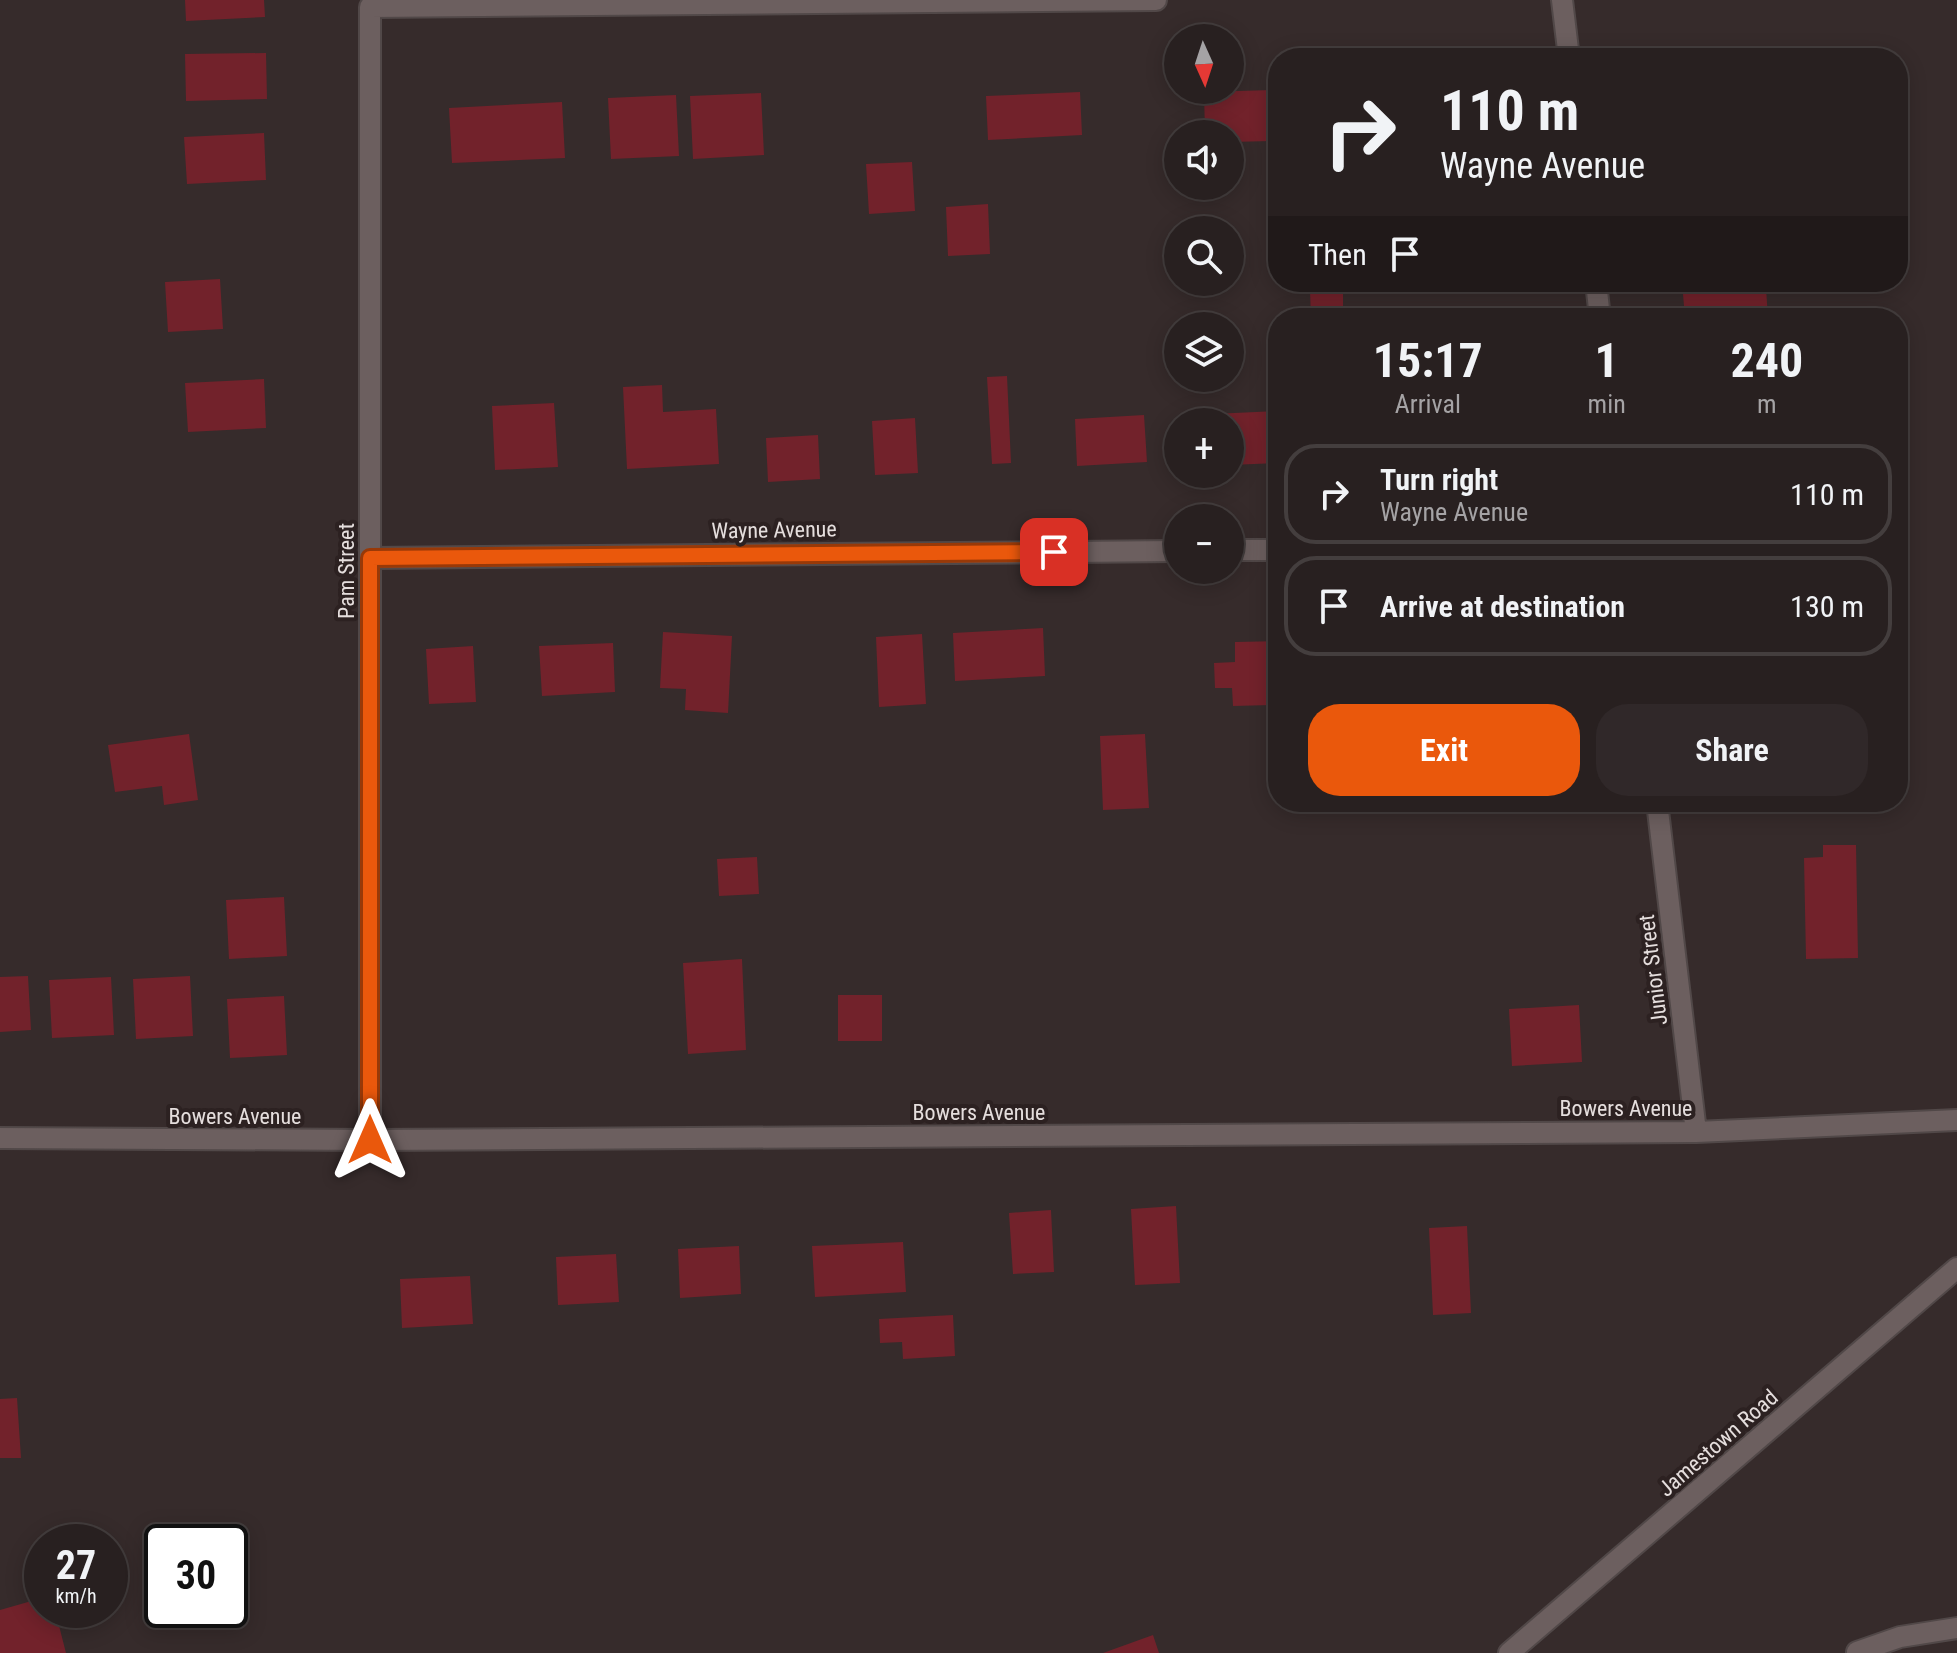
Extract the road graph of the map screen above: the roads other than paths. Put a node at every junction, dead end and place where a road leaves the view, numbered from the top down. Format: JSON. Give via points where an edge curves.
{"nodes":[{"id":1,"x":1156,"y":0,"type":"edge"},
{"id":2,"x":1562,"y":0,"type":"edge"},
{"id":3,"x":1568,"y":48,"type":"edge"},
{"id":4,"x":1244,"y":550,"type":"edge"},
{"id":5,"x":1268,"y":550,"type":"edge"},
{"id":6,"x":1164,"y":551,"type":"edge"},
{"id":7,"x":370,"y":558,"type":"junction"},
{"id":8,"x":1658,"y":812,"type":"edge"},
{"id":9,"x":1957,"y":1120,"type":"edge"},
{"id":10,"x":1696,"y":1132,"type":"junction"},
{"id":11,"x":0,"y":1138,"type":"edge"},
{"id":12,"x":370,"y":1140,"type":"junction"},
{"id":13,"x":1957,"y":1268,"type":"edge"},
{"id":14,"x":1957,"y":1628,"type":"edge"},
{"id":15,"x":1857,"y":1652,"type":"edge"},
{"id":16,"x":1509,"y":1653,"type":"edge"}],
"edges":[{"from":1,"to":7,"type":"street","name":"Pam Street","via":[[370,7]]},
{"from":2,"to":3,"type":"street"},
{"from":4,"to":5,"type":"street"},
{"from":6,"to":7,"type":"street","name":"Wayne Avenue"},
{"from":7,"to":12,"type":"street","name":"Pam Street"},
{"from":8,"to":10,"type":"street","name":"Junior Street"},
{"from":9,"to":10,"type":"street","name":"Bowers Avenue"},
{"from":10,"to":12,"type":"street","name":"Bowers Avenue"},
{"from":11,"to":12,"type":"street","name":"Bowers Avenue"},
{"from":13,"to":16,"type":"street","name":"Jamestown Road"},
{"from":14,"to":15,"type":"street","via":[[1900,1637]]}]}
